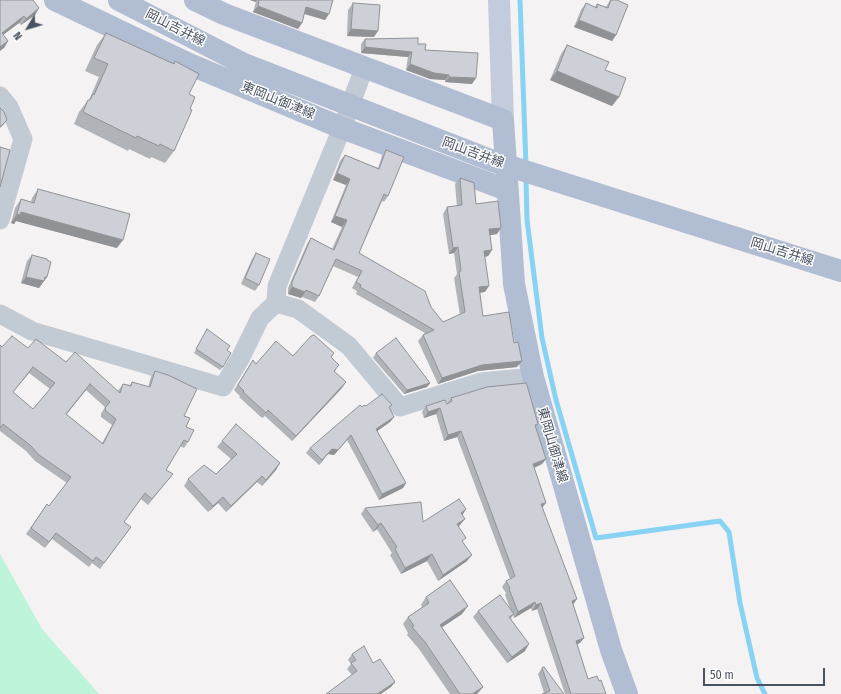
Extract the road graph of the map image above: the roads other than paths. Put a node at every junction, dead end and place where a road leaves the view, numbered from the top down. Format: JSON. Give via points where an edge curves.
{"nodes":[{"id":1,"x":55,"y":0,"type":"edge"},
{"id":2,"x":119,"y":0,"type":"edge"},
{"id":3,"x":195,"y":0,"type":"edge"},
{"id":4,"x":499,"y":0,"type":"edge"},
{"id":5,"x":364,"y":68,"type":"junction"},
{"id":6,"x":0,"y":96,"type":"edge"},
{"id":7,"x":503,"y":120,"type":"junction"},
{"id":8,"x":342,"y":128,"type":"junction"},
{"id":9,"x":507,"y":190,"type":"junction"},
{"id":10,"x":0,"y":220,"type":"edge"},
{"id":11,"x":841,"y":271,"type":"edge"},
{"id":12,"x":276,"y":303,"type":"junction"},
{"id":13,"x":0,"y":314,"type":"edge"},
{"id":14,"x":533,"y":377,"type":"junction"},
{"id":15,"x":627,"y":694,"type":"edge"}],
"edges":[{"from":1,"to":8,"type":"main road","name":"東岡山御津線","via":[[189,64]]},
{"from":2,"to":11,"type":"main road","name":"岡山吉井線","bridge":true,"via":[[244,64],[493,161]]},
{"from":3,"to":5,"type":"main road","via":[[224,14]]},
{"from":4,"to":7,"type":"street"},
{"from":5,"to":7,"type":"main road"},
{"from":5,"to":8,"type":"street"},
{"from":6,"to":10,"type":"street","via":[[9,107],[23,139]]},
{"from":7,"to":9,"type":"main road","name":"東岡山御津線"},
{"from":8,"to":9,"type":"main road","name":"東岡山御津線"},
{"from":8,"to":12,"type":"street","via":[[277,286]]},
{"from":9,"to":14,"type":"main road","name":"東岡山御津線","via":[[514,284]]},
{"from":12,"to":13,"type":"street","via":[[260,318],[240,359],[223,386],[32,331]]},
{"from":12,"to":14,"type":"street","via":[[298,309],[349,346],[400,407],[481,382]]},
{"from":14,"to":15,"type":"main road","name":"東岡山御津線","via":[[609,642]]}]}
